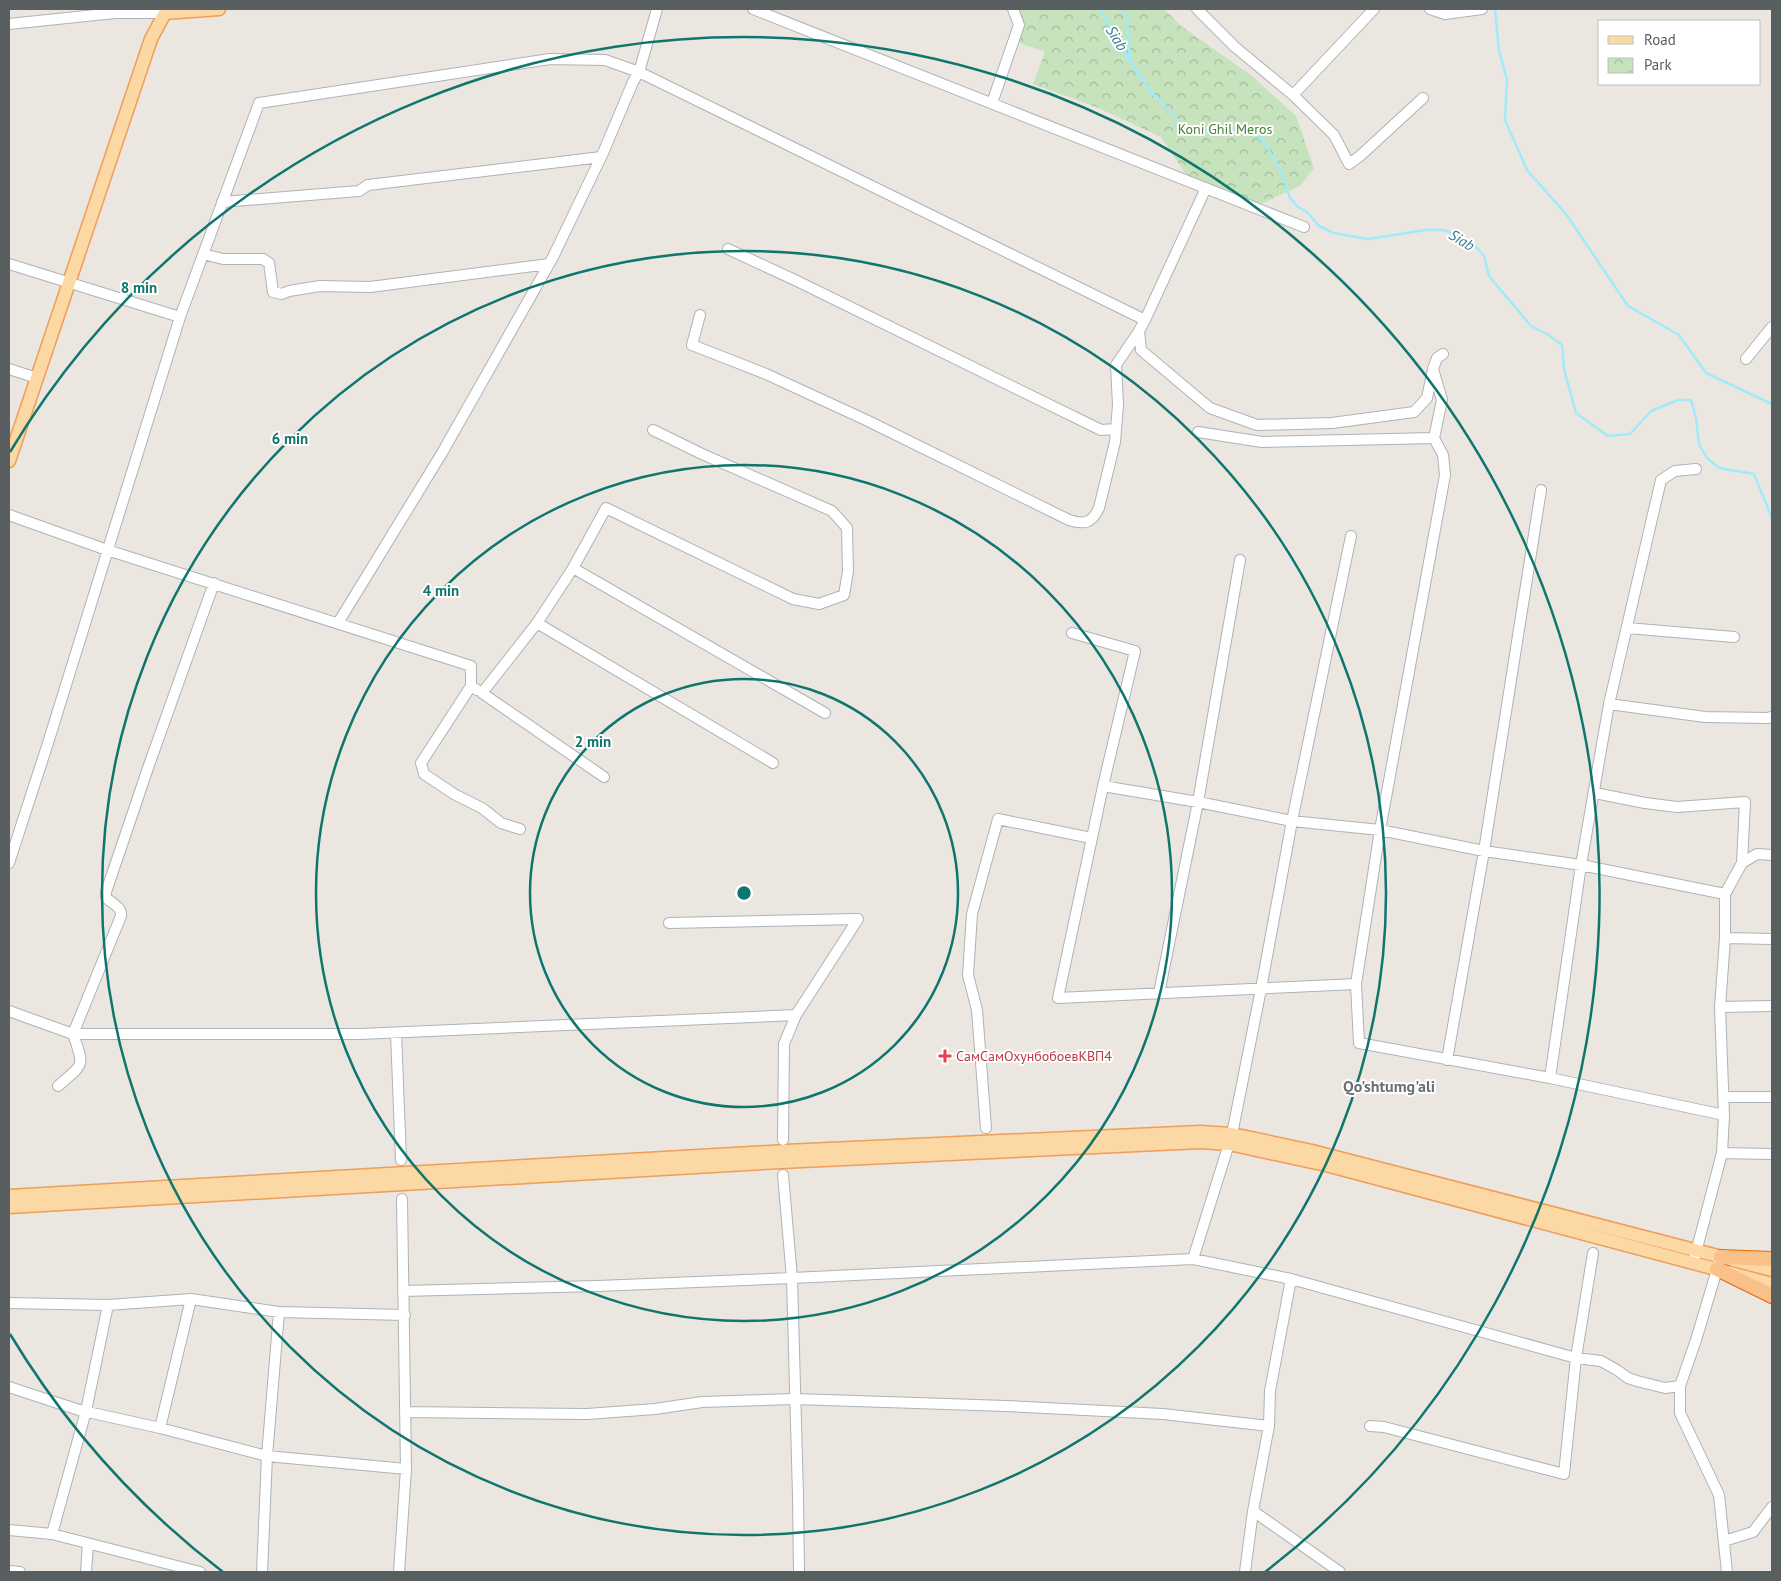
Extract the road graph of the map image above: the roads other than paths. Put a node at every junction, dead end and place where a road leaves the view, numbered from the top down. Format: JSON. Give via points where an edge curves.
{"nodes":[{"id":1,"x":219,"y":9,"type":"edge"},
{"id":2,"x":657,"y":9,"type":"edge"},
{"id":3,"x":752,"y":9,"type":"edge"},
{"id":4,"x":1013,"y":9,"type":"edge"},
{"id":5,"x":1197,"y":9,"type":"edge"},
{"id":6,"x":1374,"y":9,"type":"edge"},
{"id":7,"x":1430,"y":9,"type":"edge"},
{"id":8,"x":1482,"y":9,"type":"edge"},
{"id":9,"x":166,"y":11,"type":"edge"},
{"id":10,"x":10,"y":24,"type":"edge"},
{"id":11,"x":9,"y":34,"type":"edge"},
{"id":12,"x":639,"y":72,"type":"junction"},
{"id":13,"x":1294,"y":95,"type":"junction"},
{"id":14,"x":1423,"y":98,"type":"dead end"},
{"id":15,"x":992,"y":103,"type":"junction"},
{"id":16,"x":601,"y":156,"type":"junction"},
{"id":17,"x":1206,"y":188,"type":"junction"},
{"id":18,"x":222,"y":202,"type":"junction"},
{"id":19,"x":1304,"y":227,"type":"dead end"},
{"id":20,"x":728,"y":250,"type":"dead end"},
{"id":21,"x":203,"y":254,"type":"junction"},
{"id":22,"x":9,"y":264,"type":"edge"},
{"id":23,"x":549,"y":264,"type":"junction"},
{"id":24,"x":69,"y":284,"type":"junction"},
{"id":25,"x":700,"y":315,"type":"dead end"},
{"id":26,"x":180,"y":317,"type":"junction"},
{"id":27,"x":1145,"y":320,"type":"junction"},
{"id":28,"x":1772,"y":327,"type":"edge"},
{"id":29,"x":1138,"y":331,"type":"junction"},
{"id":30,"x":1443,"y":354,"type":"dead end"},
{"id":31,"x":1746,"y":359,"type":"dead end"},
{"id":32,"x":9,"y":369,"type":"edge"},
{"id":33,"x":1433,"y":369,"type":"junction"},
{"id":34,"x":37,"y":378,"type":"junction"},
{"id":35,"x":1116,"y":429,"type":"junction"},
{"id":36,"x":653,"y":430,"type":"dead end"},
{"id":37,"x":1198,"y":432,"type":"dead end"},
{"id":38,"x":1434,"y":438,"type":"junction"},
{"id":39,"x":12,"y":443,"type":"edge"},
{"id":40,"x":9,"y":462,"type":"edge"},
{"id":41,"x":1696,"y":469,"type":"dead end"},
{"id":42,"x":1541,"y":490,"type":"dead end"},
{"id":43,"x":9,"y":515,"type":"edge"},
{"id":44,"x":1351,"y":536,"type":"dead end"},
{"id":45,"x":107,"y":550,"type":"junction"},
{"id":46,"x":1240,"y":560,"type":"dead end"},
{"id":47,"x":573,"y":568,"type":"junction"},
{"id":48,"x":214,"y":583,"type":"junction"},
{"id":49,"x":338,"y":623,"type":"junction"},
{"id":50,"x":537,"y":623,"type":"junction"},
{"id":51,"x":1627,"y":628,"type":"junction"},
{"id":52,"x":1072,"y":633,"type":"dead end"},
{"id":53,"x":1734,"y":637,"type":"dead end"},
{"id":54,"x":471,"y":686,"type":"junction"},
{"id":55,"x":482,"y":693,"type":"junction"},
{"id":56,"x":1610,"y":704,"type":"junction"},
{"id":57,"x":825,"y":713,"type":"dead end"},
{"id":58,"x":1772,"y":716,"type":"edge"},
{"id":59,"x":773,"y":763,"type":"dead end"},
{"id":60,"x":604,"y":777,"type":"dead end"},
{"id":61,"x":1103,"y":786,"type":"junction"},
{"id":62,"x":1595,"y":793,"type":"junction"},
{"id":63,"x":1198,"y":802,"type":"junction"},
{"id":64,"x":1292,"y":821,"type":"junction"},
{"id":65,"x":520,"y":829,"type":"dead end"},
{"id":66,"x":1380,"y":830,"type":"junction"},
{"id":67,"x":1092,"y":838,"type":"junction"},
{"id":68,"x":1484,"y":851,"type":"junction"},
{"id":69,"x":1772,"y":855,"type":"edge"},
{"id":70,"x":9,"y":863,"type":"edge"},
{"id":71,"x":1742,"y":864,"type":"junction"},
{"id":72,"x":1581,"y":865,"type":"junction"},
{"id":73,"x":1725,"y":894,"type":"junction"},
{"id":74,"x":669,"y":923,"type":"dead end"},
{"id":75,"x":1724,"y":938,"type":"junction"},
{"id":76,"x":1772,"y":939,"type":"edge"},
{"id":77,"x":1356,"y":984,"type":"junction"},
{"id":78,"x":1261,"y":989,"type":"junction"},
{"id":79,"x":1158,"y":993,"type":"junction"},
{"id":80,"x":1772,"y":1006,"type":"edge"},
{"id":81,"x":1720,"y":1007,"type":"junction"},
{"id":82,"x":9,"y":1011,"type":"edge"},
{"id":83,"x":796,"y":1015,"type":"junction"},
{"id":84,"x":396,"y":1033,"type":"junction"},
{"id":85,"x":73,"y":1034,"type":"junction"},
{"id":86,"x":1447,"y":1060,"type":"junction"},
{"id":87,"x":1550,"y":1078,"type":"junction"},
{"id":88,"x":58,"y":1086,"type":"dead end"},
{"id":89,"x":1723,"y":1097,"type":"junction"},
{"id":90,"x":1772,"y":1097,"type":"edge"},
{"id":91,"x":1724,"y":1115,"type":"junction"},
{"id":92,"x":986,"y":1128,"type":"dead end"},
{"id":93,"x":1230,"y":1139,"type":"junction"},
{"id":94,"x":783,"y":1140,"type":"dead end"},
{"id":95,"x":1722,"y":1153,"type":"junction"},
{"id":96,"x":1772,"y":1154,"type":"edge"},
{"id":97,"x":401,"y":1160,"type":"dead end"},
{"id":98,"x":783,"y":1175,"type":"dead end"},
{"id":99,"x":9,"y":1196,"type":"edge"},
{"id":100,"x":402,"y":1199,"type":"dead end"},
{"id":101,"x":9,"y":1207,"type":"edge"},
{"id":102,"x":1594,"y":1253,"type":"dead end"},
{"id":103,"x":1695,"y":1257,"type":"junction"},
{"id":104,"x":1193,"y":1259,"type":"junction"},
{"id":105,"x":1772,"y":1259,"type":"edge"},
{"id":106,"x":1719,"y":1263,"type":"junction"},
{"id":107,"x":1772,"y":1270,"type":"edge"},
{"id":108,"x":792,"y":1278,"type":"junction"},
{"id":109,"x":1291,"y":1279,"type":"junction"},
{"id":110,"x":1772,"y":1284,"type":"edge"},
{"id":111,"x":403,"y":1292,"type":"junction"},
{"id":112,"x":1772,"y":1296,"type":"edge"},
{"id":113,"x":191,"y":1299,"type":"junction"},
{"id":114,"x":9,"y":1303,"type":"edge"},
{"id":115,"x":108,"y":1305,"type":"junction"},
{"id":116,"x":279,"y":1312,"type":"junction"},
{"id":117,"x":405,"y":1315,"type":"junction"},
{"id":118,"x":1576,"y":1358,"type":"junction"},
{"id":119,"x":9,"y":1386,"type":"edge"},
{"id":120,"x":1680,"y":1386,"type":"junction"},
{"id":121,"x":795,"y":1399,"type":"junction"},
{"id":122,"x":86,"y":1411,"type":"junction"},
{"id":123,"x":406,"y":1412,"type":"junction"},
{"id":124,"x":1269,"y":1426,"type":"junction"},
{"id":125,"x":1370,"y":1426,"type":"dead end"},
{"id":126,"x":160,"y":1428,"type":"junction"},
{"id":127,"x":267,"y":1456,"type":"junction"},
{"id":128,"x":406,"y":1469,"type":"junction"},
{"id":129,"x":1772,"y":1507,"type":"edge"},
{"id":130,"x":1253,"y":1511,"type":"junction"},
{"id":131,"x":9,"y":1530,"type":"edge"},
{"id":132,"x":52,"y":1534,"type":"junction"},
{"id":133,"x":1724,"y":1541,"type":"junction"},
{"id":134,"x":88,"y":1544,"type":"junction"},
{"id":135,"x":9,"y":1571,"type":"edge"},
{"id":136,"x":20,"y":1572,"type":"edge"},
{"id":137,"x":86,"y":1572,"type":"edge"},
{"id":138,"x":200,"y":1572,"type":"edge"},
{"id":139,"x":262,"y":1572,"type":"edge"},
{"id":140,"x":399,"y":1572,"type":"edge"},
{"id":141,"x":799,"y":1572,"type":"edge"},
{"id":142,"x":1245,"y":1572,"type":"edge"},
{"id":143,"x":1340,"y":1572,"type":"edge"},
{"id":144,"x":1727,"y":1572,"type":"edge"}],
"edges":[{"from":1,"to":9,"type":"main road"},
{"from":2,"to":12,"type":"street"},
{"from":3,"to":15,"type":"street"},
{"from":4,"to":15,"type":"street","via":[[1019,25]]},
{"from":5,"to":13,"type":"street","via":[[1236,47]]},
{"from":6,"to":13,"type":"street"},
{"from":7,"to":8,"type":"street","via":[[1445,14]]},
{"from":9,"to":10,"type":"street"},
{"from":9,"to":24,"type":"main road","via":[[151,39]]},
{"from":10,"to":11,"type":"street"},
{"from":12,"to":16,"type":"street"},
{"from":12,"to":18,"type":"street","via":[[606,60],[550,59],[259,103]]},
{"from":12,"to":27,"type":"street"},
{"from":13,"to":14,"type":"street","via":[[1334,135],[1349,164]]},
{"from":15,"to":17,"type":"street"},
{"from":16,"to":18,"type":"street","via":[[368,185],[359,191]]},
{"from":16,"to":23,"type":"street"},
{"from":17,"to":19,"type":"street"},
{"from":17,"to":27,"type":"street"},
{"from":18,"to":21,"type":"street"},
{"from":20,"to":35,"type":"street","via":[[1101,430]]},
{"from":21,"to":23,"type":"street","via":[[224,259],[263,259],[269,263],[273,292],[282,294],[320,286],[370,287]]},
{"from":21,"to":26,"type":"street"},
{"from":22,"to":24,"type":"street"},
{"from":23,"to":49,"type":"street","via":[[442,453]]},
{"from":24,"to":26,"type":"street"},
{"from":24,"to":34,"type":"main road"},
{"from":25,"to":35,"type":"street","via":[[692,345],[766,374],[866,420],[1080,524],[1095,517],[1099,508]]},
{"from":26,"to":45,"type":"street"},
{"from":27,"to":29,"type":"street"},
{"from":28,"to":31,"type":"street"},
{"from":29,"to":33,"type":"street","via":[[1141,350],[1210,408],[1257,425],[1332,423],[1414,412],[1427,398]]},
{"from":29,"to":35,"type":"street","via":[[1116,365]]},
{"from":30,"to":33,"type":"street","via":[[1436,358]]},
{"from":32,"to":34,"type":"street"},
{"from":33,"to":38,"type":"street","via":[[1442,400]]},
{"from":34,"to":39,"type":"main road"},
{"from":36,"to":47,"type":"street","via":[[832,511],[847,528],[848,571],[844,596],[819,604],[793,599],[606,508]]},
{"from":37,"to":38,"type":"street","via":[[1262,442]]},
{"from":38,"to":66,"type":"street","via":[[1443,455],[1446,475]]},
{"from":39,"to":40,"type":"main road"},
{"from":41,"to":51,"type":"street","via":[[1675,471],[1661,480]]},
{"from":42,"to":68,"type":"street"},
{"from":43,"to":45,"type":"street"},
{"from":44,"to":64,"type":"street"},
{"from":45,"to":48,"type":"street"},
{"from":45,"to":70,"type":"street"},
{"from":46,"to":63,"type":"street"},
{"from":47,"to":50,"type":"street"},
{"from":47,"to":57,"type":"street"},
{"from":48,"to":49,"type":"street"},
{"from":48,"to":85,"type":"street","via":[[106,892],[109,902],[122,911],[121,916]]},
{"from":49,"to":54,"type":"street","via":[[470,666]]},
{"from":50,"to":55,"type":"street"},
{"from":50,"to":59,"type":"street"},
{"from":51,"to":53,"type":"street"},
{"from":51,"to":56,"type":"street"},
{"from":52,"to":61,"type":"street","via":[[1135,651]]},
{"from":54,"to":55,"type":"street"},
{"from":54,"to":65,"type":"street","via":[[421,763],[424,774],[501,823]]},
{"from":55,"to":60,"type":"street"},
{"from":56,"to":58,"type":"street","via":[[1706,717]]},
{"from":56,"to":62,"type":"street"},
{"from":61,"to":63,"type":"street"},
{"from":61,"to":67,"type":"street"},
{"from":62,"to":71,"type":"street","via":[[1677,807],[1745,802]]},
{"from":62,"to":72,"type":"street"},
{"from":63,"to":64,"type":"street"},
{"from":63,"to":79,"type":"street"},
{"from":64,"to":66,"type":"street"},
{"from":64,"to":78,"type":"street"},
{"from":66,"to":68,"type":"street"},
{"from":66,"to":77,"type":"street"},
{"from":67,"to":79,"type":"street","via":[[1058,998]]},
{"from":67,"to":92,"type":"street","via":[[998,819],[972,914],[968,975],[977,1010]]},
{"from":68,"to":72,"type":"street"},
{"from":68,"to":86,"type":"street"},
{"from":69,"to":71,"type":"street","via":[[1757,854]]},
{"from":71,"to":73,"type":"street"},
{"from":72,"to":73,"type":"street"},
{"from":72,"to":87,"type":"street"},
{"from":73,"to":75,"type":"street"},
{"from":74,"to":83,"type":"street","via":[[858,919]]},
{"from":75,"to":76,"type":"street"},
{"from":75,"to":81,"type":"street"},
{"from":77,"to":78,"type":"street"},
{"from":77,"to":86,"type":"street","via":[[1359,1043]]},
{"from":78,"to":79,"type":"street"},
{"from":78,"to":93,"type":"street"},
{"from":80,"to":81,"type":"street"},
{"from":81,"to":89,"type":"street"},
{"from":82,"to":85,"type":"street"},
{"from":83,"to":84,"type":"street"},
{"from":83,"to":94,"type":"street","via":[[784,1044]]},
{"from":84,"to":85,"type":"street"},
{"from":84,"to":97,"type":"street"},
{"from":85,"to":88,"type":"street","via":[[80,1064]]},
{"from":86,"to":87,"type":"street"},
{"from":87,"to":91,"type":"street"},
{"from":89,"to":90,"type":"street"},
{"from":89,"to":91,"type":"street"},
{"from":91,"to":95,"type":"street"},
{"from":93,"to":99,"type":"main road","via":[[1200,1132],[786,1151]]},
{"from":93,"to":101,"type":"main road"},
{"from":93,"to":103,"type":"main road","via":[[1331,1156],[1502,1199]]},
{"from":93,"to":104,"type":"street"},
{"from":95,"to":96,"type":"street"},
{"from":95,"to":103,"type":"street"},
{"from":98,"to":108,"type":"street"},
{"from":100,"to":111,"type":"street"},
{"from":102,"to":118,"type":"street"},
{"from":103,"to":106,"type":"main road"},
{"from":104,"to":108,"type":"street"},
{"from":104,"to":109,"type":"street"},
{"from":105,"to":106,"type":"highway"},
{"from":106,"to":107,"type":"main road"},
{"from":106,"to":110,"type":"main road"},
{"from":106,"to":112,"type":"highway"},
{"from":106,"to":120,"type":"street"},
{"from":108,"to":111,"type":"street"},
{"from":108,"to":121,"type":"street"},
{"from":109,"to":118,"type":"street"},
{"from":109,"to":124,"type":"street","via":[[1270,1391]]},
{"from":111,"to":117,"type":"street"},
{"from":113,"to":115,"type":"street"},
{"from":113,"to":116,"type":"street"},
{"from":113,"to":126,"type":"street"},
{"from":114,"to":115,"type":"street"},
{"from":115,"to":122,"type":"street"},
{"from":116,"to":117,"type":"street"},
{"from":116,"to":127,"type":"street"},
{"from":117,"to":123,"type":"street"},
{"from":118,"to":120,"type":"street","via":[[1601,1361],[1628,1378],[1665,1388]]},
{"from":118,"to":125,"type":"street","via":[[1564,1474]]},
{"from":119,"to":122,"type":"street"},
{"from":120,"to":133,"type":"street","via":[[1680,1413],[1719,1494]]},
{"from":121,"to":123,"type":"street","via":[[702,1402],[587,1414]]},
{"from":121,"to":124,"type":"street","via":[[1163,1414]]},
{"from":121,"to":141,"type":"street"},
{"from":122,"to":126,"type":"street"},
{"from":122,"to":132,"type":"street"},
{"from":123,"to":128,"type":"street"},
{"from":124,"to":130,"type":"street"},
{"from":126,"to":127,"type":"street"},
{"from":127,"to":128,"type":"street"},
{"from":127,"to":139,"type":"street"},
{"from":128,"to":140,"type":"street"},
{"from":129,"to":133,"type":"street","via":[[1753,1532]]},
{"from":130,"to":142,"type":"street"},
{"from":130,"to":143,"type":"street"},
{"from":131,"to":132,"type":"street"},
{"from":132,"to":134,"type":"street"},
{"from":133,"to":144,"type":"street"},
{"from":134,"to":137,"type":"street"},
{"from":134,"to":138,"type":"street"},
{"from":135,"to":136,"type":"street"}]}
